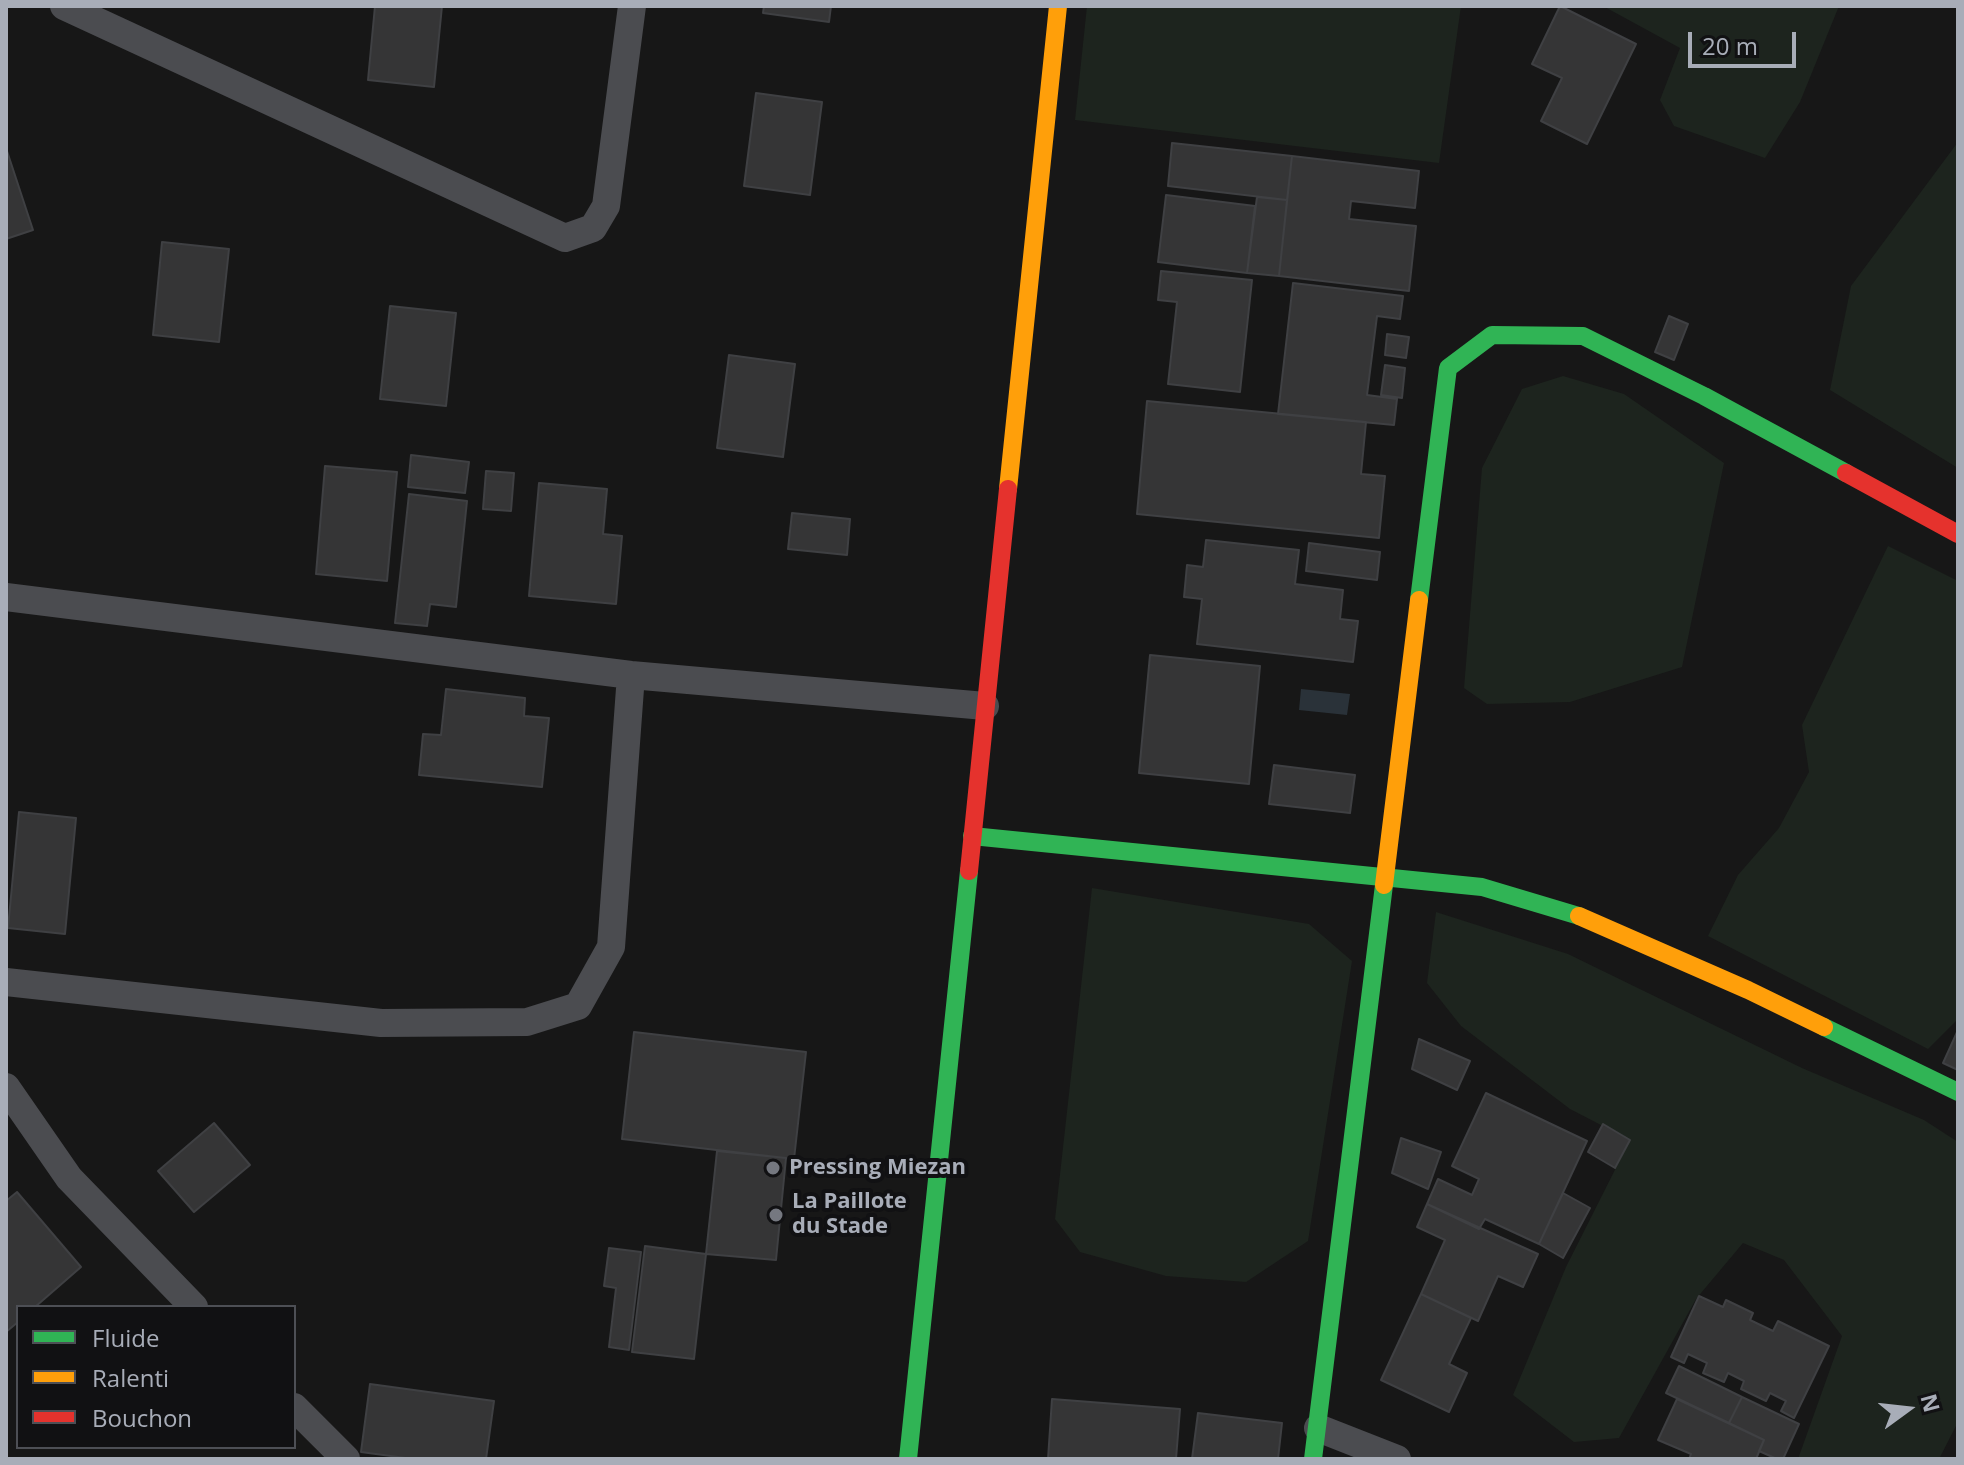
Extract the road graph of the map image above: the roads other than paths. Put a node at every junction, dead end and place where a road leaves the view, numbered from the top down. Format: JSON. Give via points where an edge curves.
{"nodes":[{"id":1,"x":64,"y":6,"type":"edge"},
{"id":2,"x":632,"y":6,"type":"edge"},
{"id":3,"x":1058,"y":6,"type":"edge"},
{"id":4,"x":1958,"y":534,"type":"edge"},
{"id":5,"x":6,"y":597,"type":"edge"},
{"id":6,"x":631,"y":675,"type":"junction"},
{"id":7,"x":985,"y":706,"type":"junction"},
{"id":8,"x":972,"y":836,"type":"junction"},
{"id":9,"x":1386,"y":879,"type":"junction"},
{"id":10,"x":6,"y":982,"type":"edge"},
{"id":11,"x":6,"y":1087,"type":"edge"},
{"id":12,"x":1958,"y":1092,"type":"edge"},
{"id":13,"x":192,"y":1305,"type":"edge"},
{"id":14,"x":296,"y":1409,"type":"edge"},
{"id":15,"x":1318,"y":1428,"type":"junction"},
{"id":16,"x":346,"y":1459,"type":"edge"},
{"id":17,"x":908,"y":1459,"type":"edge"},
{"id":18,"x":1313,"y":1459,"type":"edge"},
{"id":19,"x":1397,"y":1459,"type":"edge"}],
"edges":[{"from":1,"to":2,"type":"street","via":[[565,238],[593,228],[606,206]]},
{"from":3,"to":7,"type":"street"},
{"from":4,"to":9,"type":"street","via":[[1583,336],[1492,335],[1448,368]]},
{"from":5,"to":6,"type":"street"},
{"from":6,"to":7,"type":"street"},
{"from":6,"to":10,"type":"street","via":[[611,947],[578,1006],[527,1022],[381,1023]]},
{"from":7,"to":8,"type":"street"},
{"from":8,"to":9,"type":"street"},
{"from":8,"to":17,"type":"street"},
{"from":9,"to":12,"type":"street","via":[[1482,887],[1566,910],[1748,990]]},
{"from":9,"to":15,"type":"street"},
{"from":11,"to":13,"type":"street","via":[[69,1178]]},
{"from":14,"to":16,"type":"street"},
{"from":15,"to":18,"type":"street"},
{"from":15,"to":19,"type":"street"}]}
